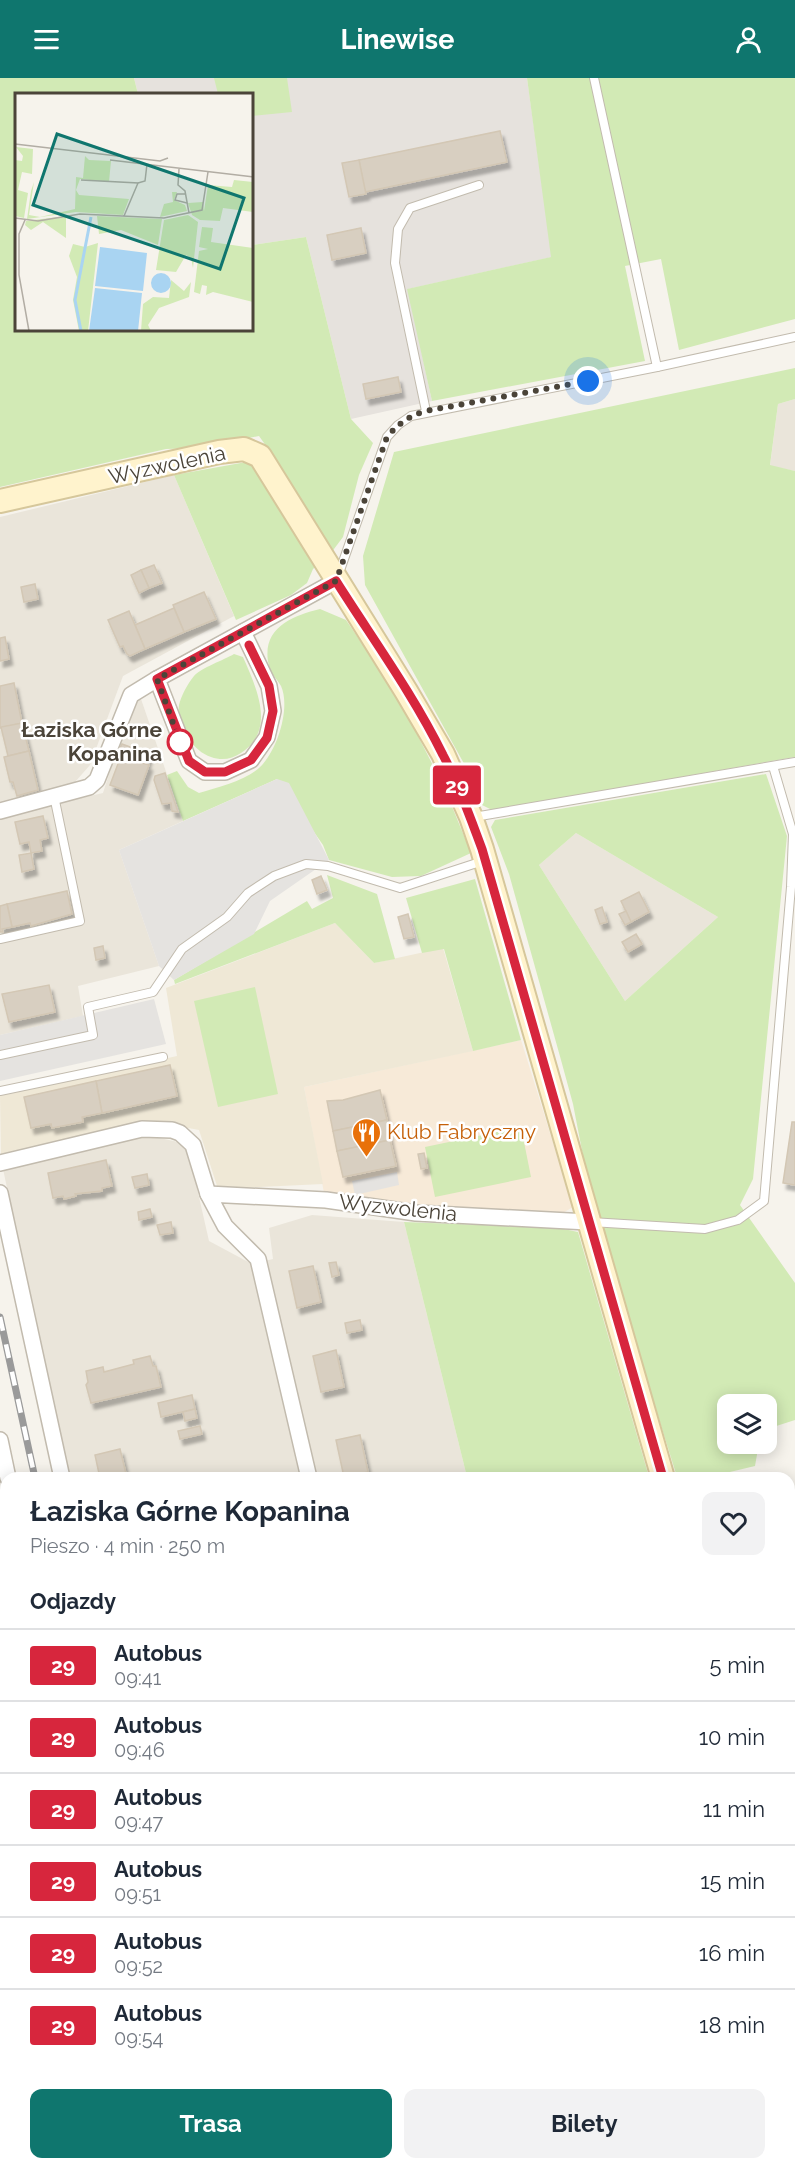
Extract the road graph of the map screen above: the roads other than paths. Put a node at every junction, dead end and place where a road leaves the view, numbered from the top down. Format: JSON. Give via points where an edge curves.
{"nodes":[{"id":1,"x":594,"y":78,"type":"edge"},
{"id":2,"x":479,"y":185,"type":"dead end"},
{"id":3,"x":795,"y":337,"type":"edge"},
{"id":4,"x":657,"y":367,"type":"junction"},
{"id":5,"x":426,"y":411,"type":"junction"},
{"id":6,"x":0,"y":501,"type":"edge"},
{"id":7,"x":336,"y":581,"type":"junction"},
{"id":8,"x":243,"y":632,"type":"junction"},
{"id":9,"x":157,"y":679,"type":"junction"},
{"id":10,"x":795,"y":762,"type":"edge"},
{"id":11,"x":773,"y":766,"type":"junction"},
{"id":12,"x":54,"y":796,"type":"junction"},
{"id":13,"x":0,"y":811,"type":"edge"},
{"id":14,"x":471,"y":817,"type":"junction"},
{"id":15,"x":485,"y":860,"type":"junction"},
{"id":16,"x":0,"y":939,"type":"edge"},
{"id":17,"x":0,"y":1055,"type":"edge"},
{"id":18,"x":163,"y":1057,"type":"dead end"},
{"id":19,"x":0,"y":1091,"type":"edge"},
{"id":20,"x":0,"y":1163,"type":"edge"},
{"id":21,"x":0,"y":1193,"type":"edge"},
{"id":22,"x":208,"y":1194,"type":"junction"},
{"id":23,"x":588,"y":1222,"type":"junction"},
{"id":24,"x":0,"y":1440,"type":"edge"},
{"id":25,"x":7,"y":1472,"type":"edge"},
{"id":26,"x":61,"y":1472,"type":"edge"},
{"id":27,"x":308,"y":1472,"type":"edge"},
{"id":28,"x":661,"y":1472,"type":"edge"}],
"edges":[{"from":1,"to":4,"type":"lane"},
{"from":2,"to":5,"type":"lane","via":[[410,208],[398,229],[395,263]]},
{"from":3,"to":4,"type":"lane"},
{"from":4,"to":5,"type":"lane"},
{"from":5,"to":7,"type":"lane","via":[[411,416],[387,437]]},
{"from":6,"to":7,"type":"street","name":"Wyzwolenia","via":[[244,449],[260,456]]},
{"from":7,"to":8,"type":"street"},
{"from":7,"to":14,"type":"street","name":"Wyzwolenia","via":[[443,754]]},
{"from":8,"to":9,"type":"street"},
{"from":8,"to":9,"type":"street","via":[[269,686],[273,711],[267,738],[251,760],[225,772],[205,772],[189,761]]},
{"from":9,"to":12,"type":"street","via":[[131,696],[97,780],[89,787]]},
{"from":10,"to":11,"type":"lane"},
{"from":11,"to":14,"type":"lane"},
{"from":11,"to":23,"type":"lane","via":[[793,834],[764,1201],[738,1220],[705,1229]]},
{"from":12,"to":13,"type":"street"},
{"from":12,"to":16,"type":"lane","via":[[80,921]]},
{"from":14,"to":15,"type":"street","name":"Wyzwolenia"},
{"from":15,"to":17,"type":"lane","via":[[400,888],[328,866],[306,864],[274,876],[248,892],[227,917],[182,949],[153,992],[88,1007],[93,1035]]},
{"from":15,"to":23,"type":"street","name":"Wyzwolenia"},
{"from":18,"to":19,"type":"lane"},
{"from":20,"to":22,"type":"street","via":[[142,1129],[172,1130],[180,1132],[193,1145]]},
{"from":21,"to":26,"type":"street"},
{"from":22,"to":23,"type":"street","name":"Wyzwolenia","via":[[326,1200],[416,1213]]},
{"from":22,"to":27,"type":"street","via":[[225,1226],[258,1259]]},
{"from":23,"to":28,"type":"street","name":"Wyzwolenia"},
{"from":24,"to":25,"type":"street"}]}
